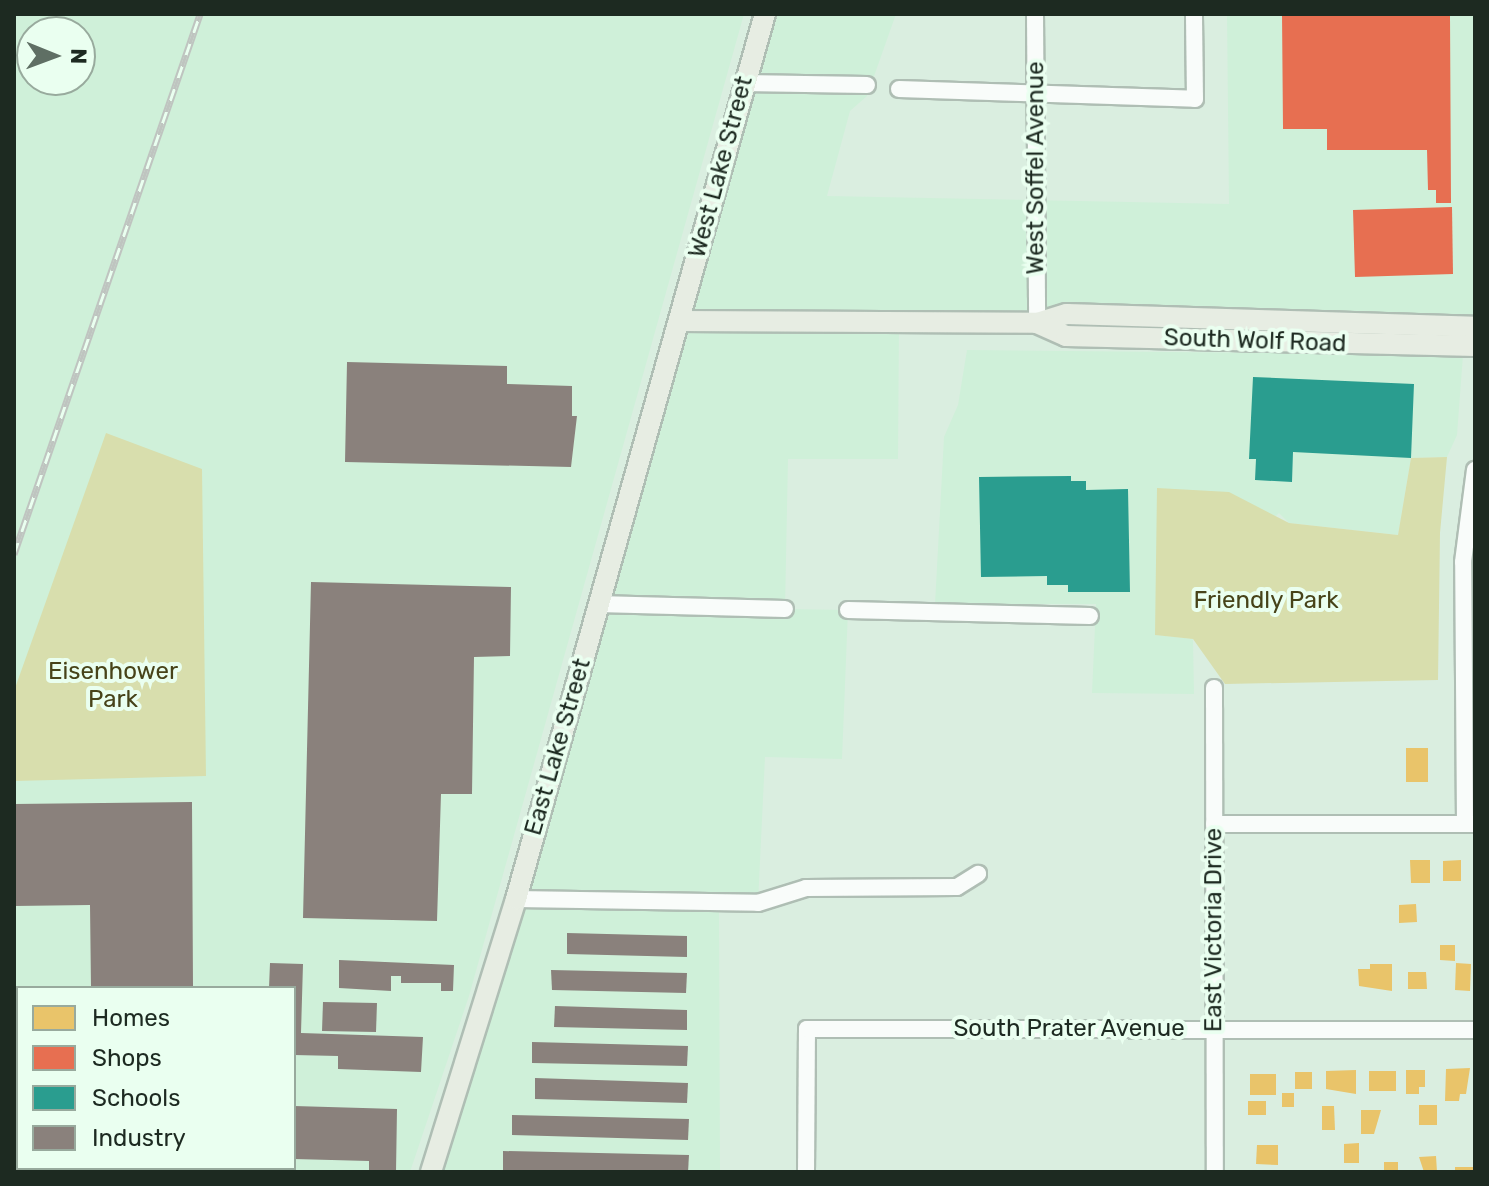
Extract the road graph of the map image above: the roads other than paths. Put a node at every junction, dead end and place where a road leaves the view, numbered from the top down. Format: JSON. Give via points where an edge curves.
{"nodes":[{"id":1,"x":765,"y":14,"type":"edge"},
{"id":2,"x":1035,"y":14,"type":"edge"},
{"id":3,"x":1194,"y":14,"type":"edge"},
{"id":4,"x":743,"y":83,"type":"junction"},
{"id":5,"x":867,"y":85,"type":"dead end"},
{"id":6,"x":899,"y":89,"type":"dead end"},
{"id":7,"x":1036,"y":96,"type":"junction"},
{"id":8,"x":679,"y":321,"type":"junction"},
{"id":9,"x":1037,"y":323,"type":"junction"},
{"id":10,"x":1475,"y":327,"type":"edge"},
{"id":11,"x":1475,"y":346,"type":"edge"},
{"id":12,"x":1475,"y":470,"type":"edge"},
{"id":13,"x":1469,"y":563,"type":"edge"},
{"id":14,"x":598,"y":604,"type":"junction"},
{"id":15,"x":785,"y":609,"type":"dead end"},
{"id":16,"x":848,"y":610,"type":"dead end"},
{"id":17,"x":1090,"y":616,"type":"dead end"},
{"id":18,"x":1214,"y":688,"type":"dead end"},
{"id":19,"x":1470,"y":823,"type":"edge"},
{"id":20,"x":1214,"y":824,"type":"junction"},
{"id":21,"x":978,"y":874,"type":"dead end"},
{"id":22,"x":516,"y":899,"type":"junction"},
{"id":23,"x":1214,"y":1030,"type":"junction"},
{"id":24,"x":1475,"y":1030,"type":"edge"},
{"id":25,"x":431,"y":1172,"type":"edge"},
{"id":26,"x":806,"y":1172,"type":"edge"},
{"id":27,"x":1215,"y":1172,"type":"edge"}],
"edges":[{"from":1,"to":4,"type":"main road","name":"West Lake Street"},
{"from":2,"to":7,"type":"street","name":"West Soffel Avenue"},
{"from":3,"to":7,"type":"street","via":[[1195,99]]},
{"from":4,"to":5,"type":"street"},
{"from":4,"to":8,"type":"main road","name":"West Lake Street"},
{"from":6,"to":7,"type":"street"},
{"from":7,"to":9,"type":"street","name":"West Soffel Avenue"},
{"from":8,"to":9,"type":"main road","name":"South Wolf Road"},
{"from":8,"to":14,"type":"main road","name":"East Lake Street"},
{"from":9,"to":10,"type":"main road","name":"South Wolf Road","via":[[1067,314]]},
{"from":9,"to":11,"type":"main road","name":"South Wolf Road","via":[[1066,336]]},
{"from":12,"to":13,"type":"street"},
{"from":13,"to":19,"type":"street"},
{"from":14,"to":15,"type":"street"},
{"from":14,"to":22,"type":"main road","name":"East Lake Street"},
{"from":16,"to":17,"type":"street"},
{"from":18,"to":20,"type":"street","name":"East Victoria Drive"},
{"from":19,"to":20,"type":"street"},
{"from":20,"to":23,"type":"street","name":"East Victoria Drive"},
{"from":21,"to":22,"type":"street","via":[[957,887],[806,888],[758,903]]},
{"from":22,"to":25,"type":"main road","name":"East Lake Street"},
{"from":23,"to":24,"type":"street","name":"South Prater Avenue"},
{"from":23,"to":26,"type":"street","name":"South Prater Avenue","via":[[807,1029]]},
{"from":23,"to":27,"type":"street","name":"East Victoria Drive"}]}
